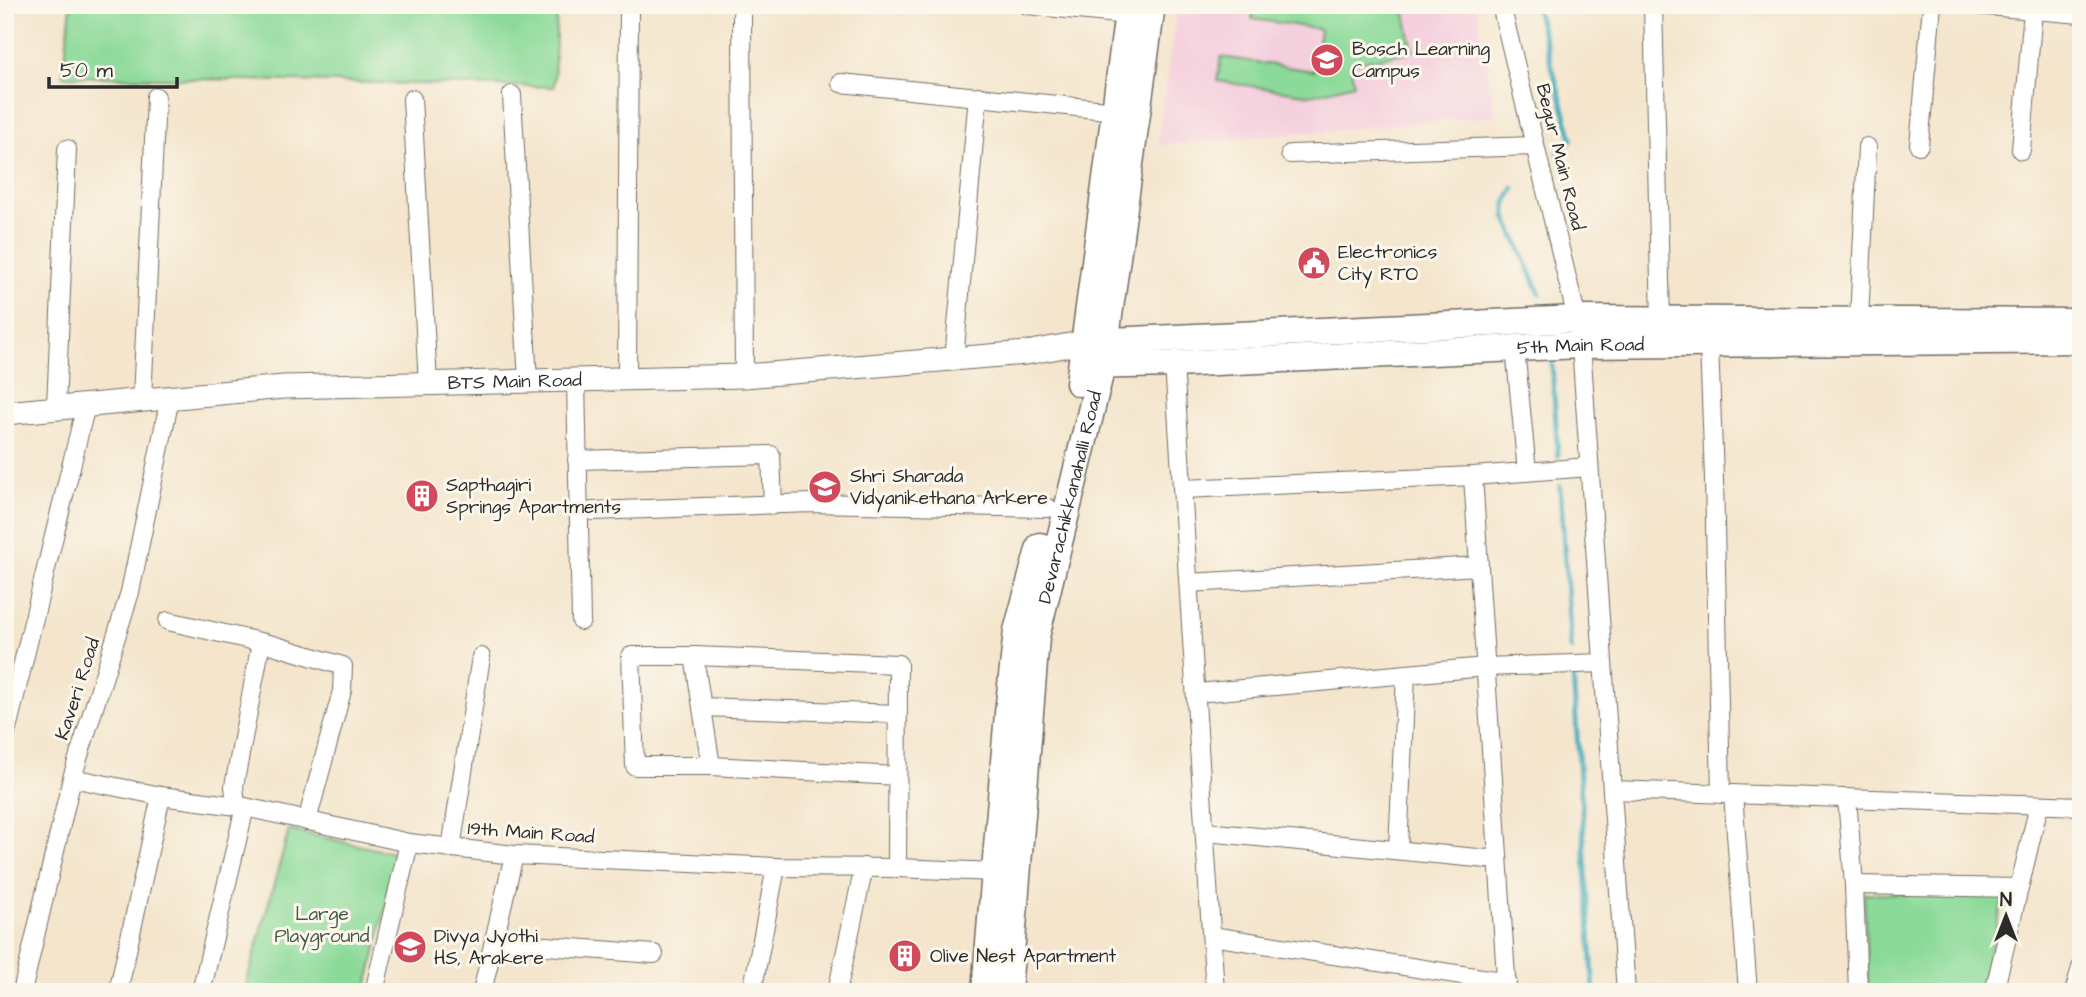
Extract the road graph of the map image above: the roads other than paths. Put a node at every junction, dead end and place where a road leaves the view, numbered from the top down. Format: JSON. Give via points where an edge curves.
{"nodes":[{"id":1,"x":629,"y":5,"type":"edge"},
{"id":2,"x":1027,"y":5,"type":"edge"},
{"id":3,"x":1152,"y":5,"type":"edge"},
{"id":4,"x":1502,"y":5,"type":"edge"},
{"id":5,"x":1653,"y":5,"type":"edge"},
{"id":6,"x":1932,"y":5,"type":"edge"},
{"id":7,"x":1987,"y":6,"type":"edge"},
{"id":8,"x":1128,"y":10,"type":"edge"},
{"id":9,"x":2033,"y":10,"type":"junction"},
{"id":10,"x":2080,"y":11,"type":"edge"},
{"id":11,"x":741,"y":15,"type":"dead end"},
{"id":12,"x":841,"y":83,"type":"dead end"},
{"id":13,"x":512,"y":95,"type":"dead end"},
{"id":14,"x":978,"y":96,"type":"junction"},
{"id":15,"x":156,"y":97,"type":"dead end"},
{"id":16,"x":412,"y":99,"type":"dead end"},
{"id":17,"x":1116,"y":111,"type":"junction"},
{"id":18,"x":1919,"y":145,"type":"dead end"},
{"id":19,"x":1535,"y":146,"type":"junction"},
{"id":20,"x":1867,"y":146,"type":"dead end"},
{"id":21,"x":67,"y":149,"type":"dead end"},
{"id":22,"x":2021,"y":150,"type":"dead end"},
{"id":23,"x":1290,"y":154,"type":"dead end"},
{"id":24,"x":1661,"y":320,"type":"junction"},
{"id":25,"x":1860,"y":321,"type":"junction"},
{"id":26,"x":2081,"y":322,"type":"edge"},
{"id":27,"x":1579,"y":332,"type":"junction"},
{"id":28,"x":2081,"y":340,"type":"edge"},
{"id":29,"x":1709,"y":344,"type":"junction"},
{"id":30,"x":1516,"y":348,"type":"junction"},
{"id":31,"x":1094,"y":354,"type":"junction"},
{"id":32,"x":954,"y":359,"type":"junction"},
{"id":33,"x":1174,"y":364,"type":"junction"},
{"id":34,"x":744,"y":376,"type":"junction"},
{"id":35,"x":627,"y":380,"type":"junction"},
{"id":36,"x":576,"y":381,"type":"junction"},
{"id":37,"x":528,"y":382,"type":"junction"},
{"id":38,"x":428,"y":384,"type":"junction"},
{"id":39,"x":170,"y":398,"type":"junction"},
{"id":40,"x":142,"y":400,"type":"junction"},
{"id":41,"x":86,"y":405,"type":"junction"},
{"id":42,"x":56,"y":408,"type":"junction"},
{"id":43,"x":5,"y":413,"type":"edge"},
{"id":44,"x":578,"y":460,"type":"junction"},
{"id":45,"x":1589,"y":467,"type":"junction"},
{"id":46,"x":1527,"y":472,"type":"junction"},
{"id":47,"x":1472,"y":476,"type":"junction"},
{"id":48,"x":1183,"y":489,"type":"junction"},
{"id":49,"x":773,"y":505,"type":"junction"},
{"id":50,"x":1048,"y":508,"type":"junction"},
{"id":51,"x":592,"y":511,"type":"dead end"},
{"id":52,"x":1479,"y":566,"type":"junction"},
{"id":53,"x":1189,"y":583,"type":"junction"},
{"id":54,"x":168,"y":621,"type":"dead end"},
{"id":55,"x":580,"y":621,"type":"dead end"},
{"id":56,"x":261,"y":643,"type":"junction"},
{"id":57,"x":694,"y":656,"type":"junction"},
{"id":58,"x":481,"y":657,"type":"dead end"},
{"id":59,"x":1603,"y":663,"type":"junction"},
{"id":60,"x":1485,"y":667,"type":"junction"},
{"id":61,"x":1406,"y":674,"type":"junction"},
{"id":62,"x":1197,"y":693,"type":"junction"},
{"id":63,"x":702,"y":707,"type":"junction"},
{"id":64,"x":898,"y":714,"type":"junction"},
{"id":65,"x":5,"y":737,"type":"edge"},
{"id":66,"x":711,"y":766,"type":"junction"},
{"id":67,"x":897,"y":776,"type":"junction"},
{"id":68,"x":72,"y":778,"type":"junction"},
{"id":69,"x":1612,"y":790,"type":"junction"},
{"id":70,"x":1727,"y":794,"type":"junction"},
{"id":71,"x":162,"y":796,"type":"junction"},
{"id":72,"x":1847,"y":798,"type":"junction"},
{"id":73,"x":2039,"y":805,"type":"junction"},
{"id":74,"x":2081,"y":806,"type":"edge"},
{"id":75,"x":241,"y":807,"type":"junction"},
{"id":76,"x":307,"y":821,"type":"junction"},
{"id":77,"x":1206,"y":832,"type":"junction"},
{"id":78,"x":409,"y":843,"type":"junction"},
{"id":79,"x":450,"y":848,"type":"junction"},
{"id":80,"x":1398,"y":850,"type":"junction"},
{"id":81,"x":514,"y":855,"type":"junction"},
{"id":82,"x":1499,"y":860,"type":"junction"},
{"id":83,"x":776,"y":867,"type":"junction"},
{"id":84,"x":864,"y":867,"type":"junction"},
{"id":85,"x":897,"y":868,"type":"junction"},
{"id":86,"x":995,"y":872,"type":"junction"},
{"id":87,"x":1854,"y":885,"type":"junction"},
{"id":88,"x":2019,"y":888,"type":"junction"},
{"id":89,"x":1212,"y":936,"type":"junction"},
{"id":90,"x":494,"y":942,"type":"junction"},
{"id":91,"x":654,"y":954,"type":"dead end"},
{"id":92,"x":2081,"y":968,"type":"edge"},
{"id":93,"x":1507,"y":987,"type":"edge"},
{"id":94,"x":22,"y":992,"type":"edge"},
{"id":95,"x":118,"y":992,"type":"edge"},
{"id":96,"x":201,"y":992,"type":"edge"},
{"id":97,"x":374,"y":992,"type":"edge"},
{"id":98,"x":482,"y":992,"type":"edge"},
{"id":99,"x":752,"y":992,"type":"edge"},
{"id":100,"x":837,"y":992,"type":"edge"},
{"id":101,"x":985,"y":992,"type":"edge"},
{"id":102,"x":1007,"y":992,"type":"edge"},
{"id":103,"x":1215,"y":992,"type":"edge"},
{"id":104,"x":1626,"y":992,"type":"edge"},
{"id":105,"x":1748,"y":992,"type":"edge"},
{"id":106,"x":1858,"y":992,"type":"edge"},
{"id":107,"x":1994,"y":992,"type":"edge"},
{"id":108,"x":2074,"y":992,"type":"edge"}],
"edges":[{"from":1,"to":35,"type":"street"},
{"from":2,"to":8,"type":"street"},
{"from":3,"to":31,"type":"main road","name":"Devarachikkanahalli Road","via":[[1139,110]]},
{"from":4,"to":19,"type":"street","name":"Begur Main Road"},
{"from":5,"to":24,"type":"street"},
{"from":6,"to":18,"type":"street"},
{"from":7,"to":9,"type":"street"},
{"from":8,"to":17,"type":"main road","name":"Devarachikkanahalli Road"},
{"from":9,"to":10,"type":"street"},
{"from":9,"to":22,"type":"street"},
{"from":11,"to":34,"type":"street"},
{"from":12,"to":14,"type":"street"},
{"from":13,"to":37,"type":"street"},
{"from":14,"to":17,"type":"street"},
{"from":14,"to":32,"type":"street"},
{"from":15,"to":40,"type":"street"},
{"from":16,"to":38,"type":"street"},
{"from":17,"to":31,"type":"main road","name":"Devarachikkanahalli Road"},
{"from":19,"to":23,"type":"street"},
{"from":19,"to":27,"type":"street","name":"Begur Main Road"},
{"from":20,"to":25,"type":"street"},
{"from":21,"to":42,"type":"street"},
{"from":24,"to":25,"type":"main road","name":"5th Main Road"},
{"from":24,"to":27,"type":"main road","name":"5th Main Road"},
{"from":25,"to":26,"type":"main road","name":"5th Main Road"},
{"from":27,"to":29,"type":"main road","name":"5th Main Road"},
{"from":27,"to":30,"type":"main road","name":"5th Main Road"},
{"from":27,"to":31,"type":"main road","name":"5th Main Road"},
{"from":27,"to":45,"type":"street","name":"Begur Main Road"},
{"from":28,"to":29,"type":"main road","name":"5th Main Road"},
{"from":29,"to":70,"type":"street"},
{"from":30,"to":33,"type":"main road","name":"5th Main Road"},
{"from":30,"to":46,"type":"street"},
{"from":31,"to":32,"type":"street","name":"BTS Main Road"},
{"from":31,"to":33,"type":"main road","name":"5th Main Road"},
{"from":31,"to":50,"type":"main road","name":"Devarachikkanahalli Road"},
{"from":31,"to":102,"type":"main road","name":"Devarachikkanahalli Road","via":[[1036,637]]},
{"from":32,"to":34,"type":"street","name":"BTS Main Road"},
{"from":33,"to":48,"type":"street"},
{"from":34,"to":35,"type":"street","name":"BTS Main Road"},
{"from":35,"to":36,"type":"street","name":"BTS Main Road"},
{"from":36,"to":37,"type":"street","name":"BTS Main Road"},
{"from":36,"to":44,"type":"street"},
{"from":37,"to":38,"type":"street","name":"BTS Main Road"},
{"from":38,"to":39,"type":"street","name":"BTS Main Road","via":[[285,387]]},
{"from":39,"to":40,"type":"street","name":"BTS Main Road"},
{"from":39,"to":68,"type":"street","name":"Kaveri Road","via":[[131,592]]},
{"from":40,"to":41,"type":"street","name":"BTS Main Road"},
{"from":41,"to":42,"type":"street","name":"BTS Main Road"},
{"from":41,"to":65,"type":"street"},
{"from":42,"to":43,"type":"street","name":"BTS Main Road"},
{"from":44,"to":49,"type":"street","via":[[771,455]]},
{"from":44,"to":55,"type":"street"},
{"from":45,"to":46,"type":"street"},
{"from":45,"to":59,"type":"street","name":"Begur Main Road"},
{"from":46,"to":47,"type":"street"},
{"from":47,"to":48,"type":"street"},
{"from":47,"to":52,"type":"street"},
{"from":48,"to":53,"type":"street"},
{"from":49,"to":50,"type":"street"},
{"from":49,"to":51,"type":"street"},
{"from":50,"to":86,"type":"main road","name":"Devarachikkanahalli Road","via":[[1017,631]]},
{"from":52,"to":53,"type":"street"},
{"from":52,"to":60,"type":"street"},
{"from":53,"to":62,"type":"street"},
{"from":54,"to":56,"type":"street"},
{"from":56,"to":75,"type":"street","via":[[234,786]]},
{"from":56,"to":76,"type":"street","via":[[343,666],[342,691]]},
{"from":57,"to":63,"type":"street"},
{"from":57,"to":64,"type":"street","via":[[898,664]]},
{"from":57,"to":66,"type":"street","via":[[631,656],[635,766]]},
{"from":58,"to":79,"type":"street"},
{"from":59,"to":60,"type":"street"},
{"from":59,"to":69,"type":"street","name":"Begur Main Road"},
{"from":60,"to":61,"type":"street"},
{"from":60,"to":82,"type":"street"},
{"from":61,"to":62,"type":"street"},
{"from":61,"to":80,"type":"street"},
{"from":62,"to":77,"type":"street"},
{"from":63,"to":64,"type":"street"},
{"from":63,"to":66,"type":"street"},
{"from":64,"to":67,"type":"street"},
{"from":66,"to":67,"type":"street"},
{"from":67,"to":85,"type":"street"},
{"from":68,"to":71,"type":"street","name":"19th Main Road"},
{"from":68,"to":94,"type":"street","name":"Kaveri Road"},
{"from":69,"to":70,"type":"street"},
{"from":69,"to":104,"type":"street","name":"Begur Main Road"},
{"from":70,"to":72,"type":"street"},
{"from":70,"to":105,"type":"street"},
{"from":71,"to":75,"type":"street","name":"19th Main Road"},
{"from":71,"to":95,"type":"street"},
{"from":72,"to":73,"type":"street"},
{"from":72,"to":87,"type":"street"},
{"from":73,"to":74,"type":"street"},
{"from":73,"to":88,"type":"street"},
{"from":75,"to":76,"type":"street","name":"19th Main Road"},
{"from":75,"to":96,"type":"street"},
{"from":76,"to":78,"type":"street","name":"19th Main Road"},
{"from":77,"to":80,"type":"street"},
{"from":77,"to":89,"type":"street"},
{"from":78,"to":79,"type":"street","name":"19th Main Road"},
{"from":78,"to":97,"type":"street"},
{"from":79,"to":81,"type":"street","name":"19th Main Road"},
{"from":80,"to":82,"type":"street"},
{"from":81,"to":83,"type":"street","name":"19th Main Road"},
{"from":81,"to":90,"type":"street"},
{"from":82,"to":93,"type":"street"},
{"from":83,"to":84,"type":"street","name":"19th Main Road"},
{"from":83,"to":99,"type":"street"},
{"from":84,"to":85,"type":"street","name":"19th Main Road"},
{"from":84,"to":100,"type":"street"},
{"from":85,"to":86,"type":"street","name":"19th Main Road"},
{"from":86,"to":101,"type":"main road","name":"Devarachikkanahalli Road"},
{"from":87,"to":88,"type":"street"},
{"from":87,"to":106,"type":"street"},
{"from":88,"to":107,"type":"street"},
{"from":89,"to":93,"type":"street"},
{"from":89,"to":103,"type":"street"},
{"from":90,"to":91,"type":"street"},
{"from":90,"to":98,"type":"street"},
{"from":92,"to":108,"type":"street"}]}
